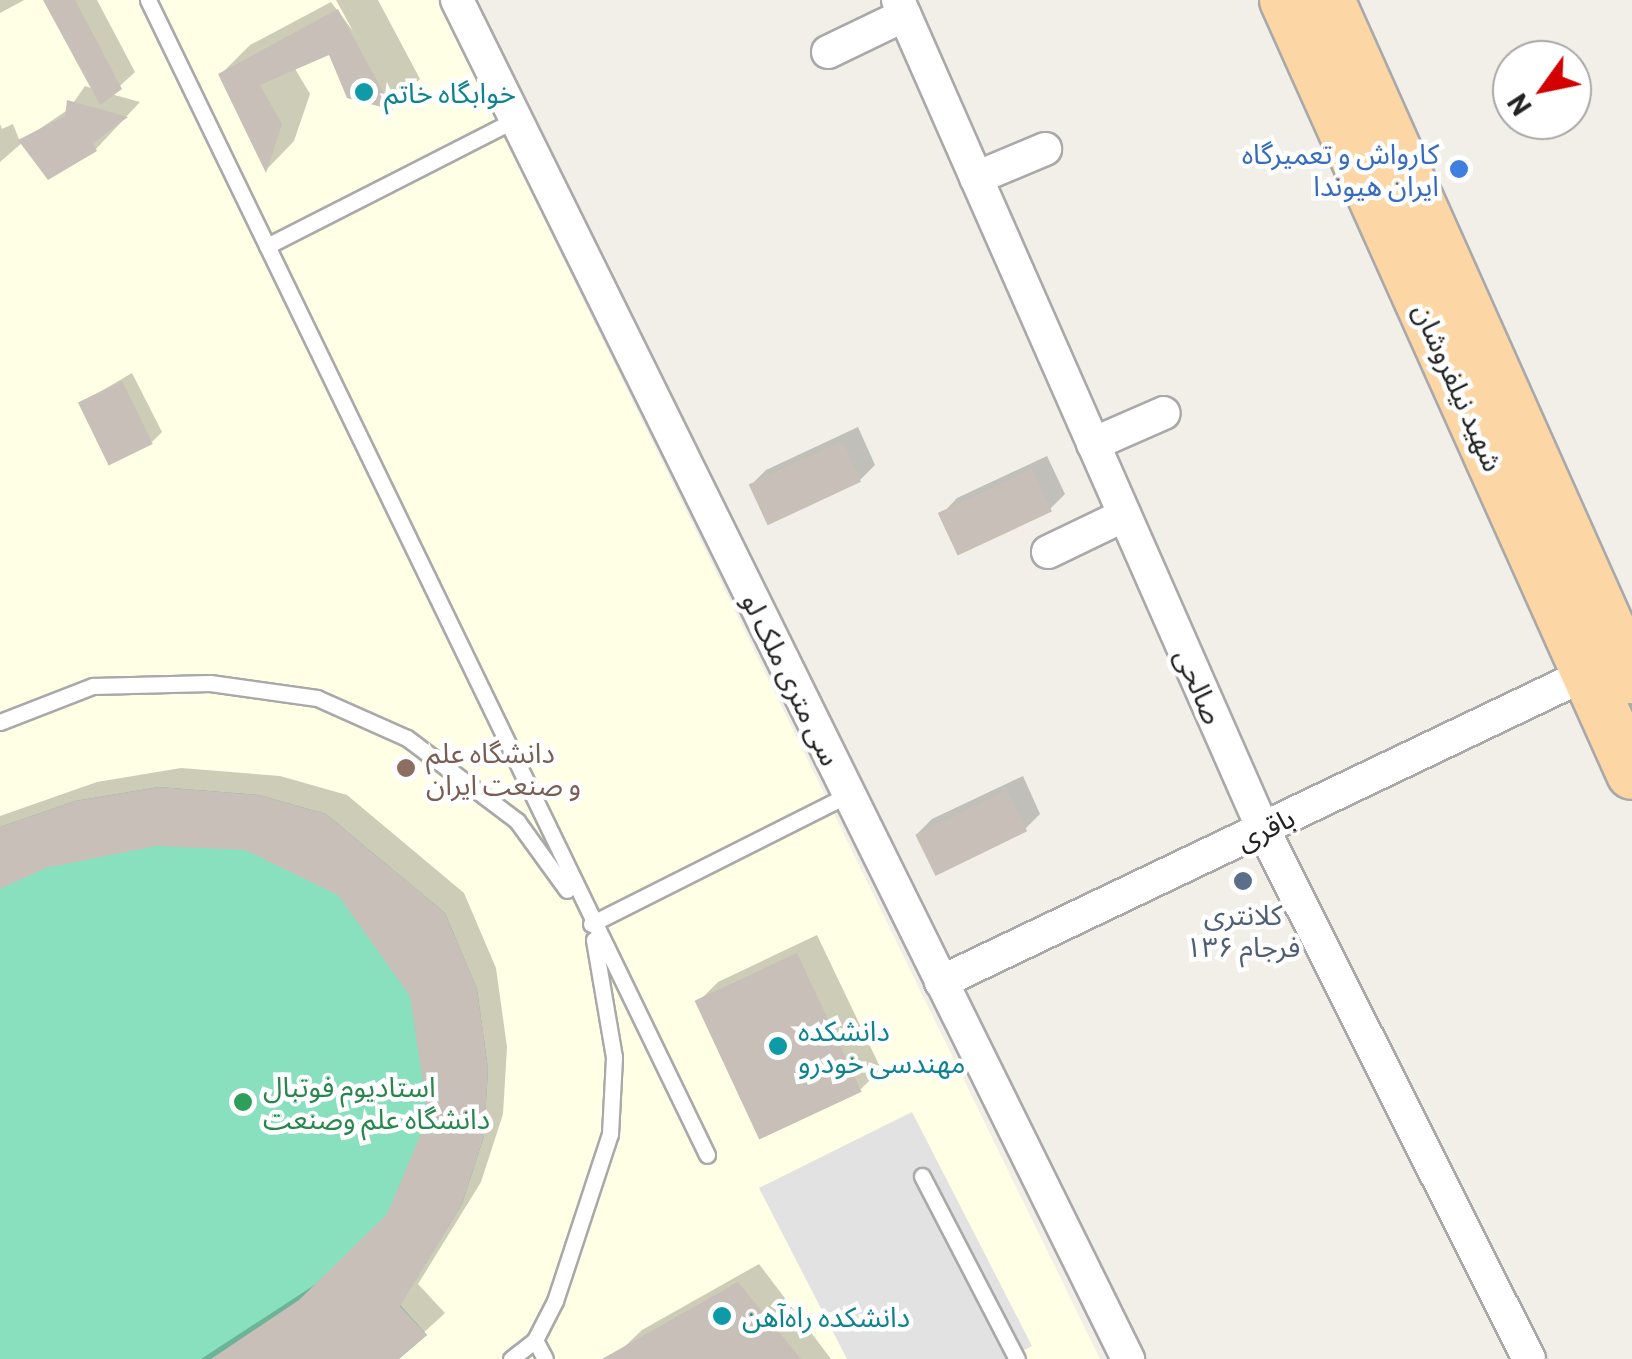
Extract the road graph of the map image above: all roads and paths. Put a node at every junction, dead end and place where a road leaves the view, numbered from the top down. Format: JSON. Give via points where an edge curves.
{"nodes":[{"id":1,"x":148,"y":0,"type":"edge"},
{"id":2,"x":457,"y":0,"type":"edge"},
{"id":3,"x":1285,"y":0,"type":"edge"},
{"id":4,"x":1329,"y":0,"type":"edge"},
{"id":5,"x":902,"y":8,"type":"edge"},
{"id":6,"x":828,"y":52,"type":"dead end"},
{"id":7,"x":516,"y":119,"type":"junction"},
{"id":8,"x":1044,"y":149,"type":"dead end"},
{"id":9,"x":976,"y":178,"type":"junction"},
{"id":10,"x":267,"y":246,"type":"junction"},
{"id":11,"x":1164,"y":413,"type":"dead end"},
{"id":12,"x":1093,"y":444,"type":"junction"},
{"id":13,"x":1125,"y":515,"type":"junction"},
{"id":14,"x":1048,"y":552,"type":"dead end"},
{"id":15,"x":1619,"y":665,"type":"edge"},
{"id":16,"x":0,"y":722,"type":"edge"},
{"id":17,"x":1632,"y":774,"type":"edge"},
{"id":18,"x":849,"y":794,"type":"junction"},
{"id":19,"x":1262,"y":828,"type":"junction"},
{"id":20,"x":591,"y":924,"type":"junction"},
{"id":21,"x":942,"y":982,"type":"junction"},
{"id":22,"x":707,"y":1155,"type":"dead end"},
{"id":23,"x":922,"y":1176,"type":"dead end"},
{"id":24,"x":535,"y":1340,"type":"junction"},
{"id":25,"x":511,"y":1359,"type":"edge"},
{"id":26,"x":545,"y":1359,"type":"edge"},
{"id":27,"x":1017,"y":1359,"type":"edge"},
{"id":28,"x":1128,"y":1359,"type":"edge"},
{"id":29,"x":1529,"y":1359,"type":"edge"}],
"edges":[{"from":1,"to":10,"type":"lane"},
{"from":2,"to":7,"type":"street","name":"سی متری ملک لو"},
{"from":3,"to":15,"type":"main road","name":"شهید نیلفروشان"},
{"from":4,"to":15,"type":"main road","name":"شهید نیلفروشان"},
{"from":5,"to":6,"type":"street"},
{"from":5,"to":9,"type":"street","name":"صالحی"},
{"from":7,"to":10,"type":"lane"},
{"from":7,"to":18,"type":"street","name":"سی متری ملک لو"},
{"from":8,"to":9,"type":"street"},
{"from":9,"to":12,"type":"street","name":"صالحی"},
{"from":10,"to":20,"type":"lane"},
{"from":11,"to":12,"type":"street"},
{"from":12,"to":13,"type":"street","name":"صالحی"},
{"from":13,"to":14,"type":"street"},
{"from":13,"to":19,"type":"street","name":"صالحی"},
{"from":15,"to":17,"type":"main road","name":"شهید نیلفروشان"},
{"from":15,"to":19,"type":"street","name":"باقری"},
{"from":16,"to":20,"type":"lane","via":[[92,686],[210,683],[318,698],[407,738],[517,821]]},
{"from":18,"to":20,"type":"lane"},
{"from":18,"to":21,"type":"street","name":"سی متری ملک لو"},
{"from":19,"to":21,"type":"street","name":"باقری"},
{"from":19,"to":29,"type":"street","name":"صالحی"},
{"from":20,"to":22,"type":"lane"},
{"from":20,"to":24,"type":"lane","via":[[614,1058],[610,1134],[584,1224]]},
{"from":21,"to":28,"type":"street","name":"سی متری ملک لو"},
{"from":23,"to":27,"type":"lane"},
{"from":24,"to":25,"type":"lane"},
{"from":24,"to":26,"type":"lane"}]}
